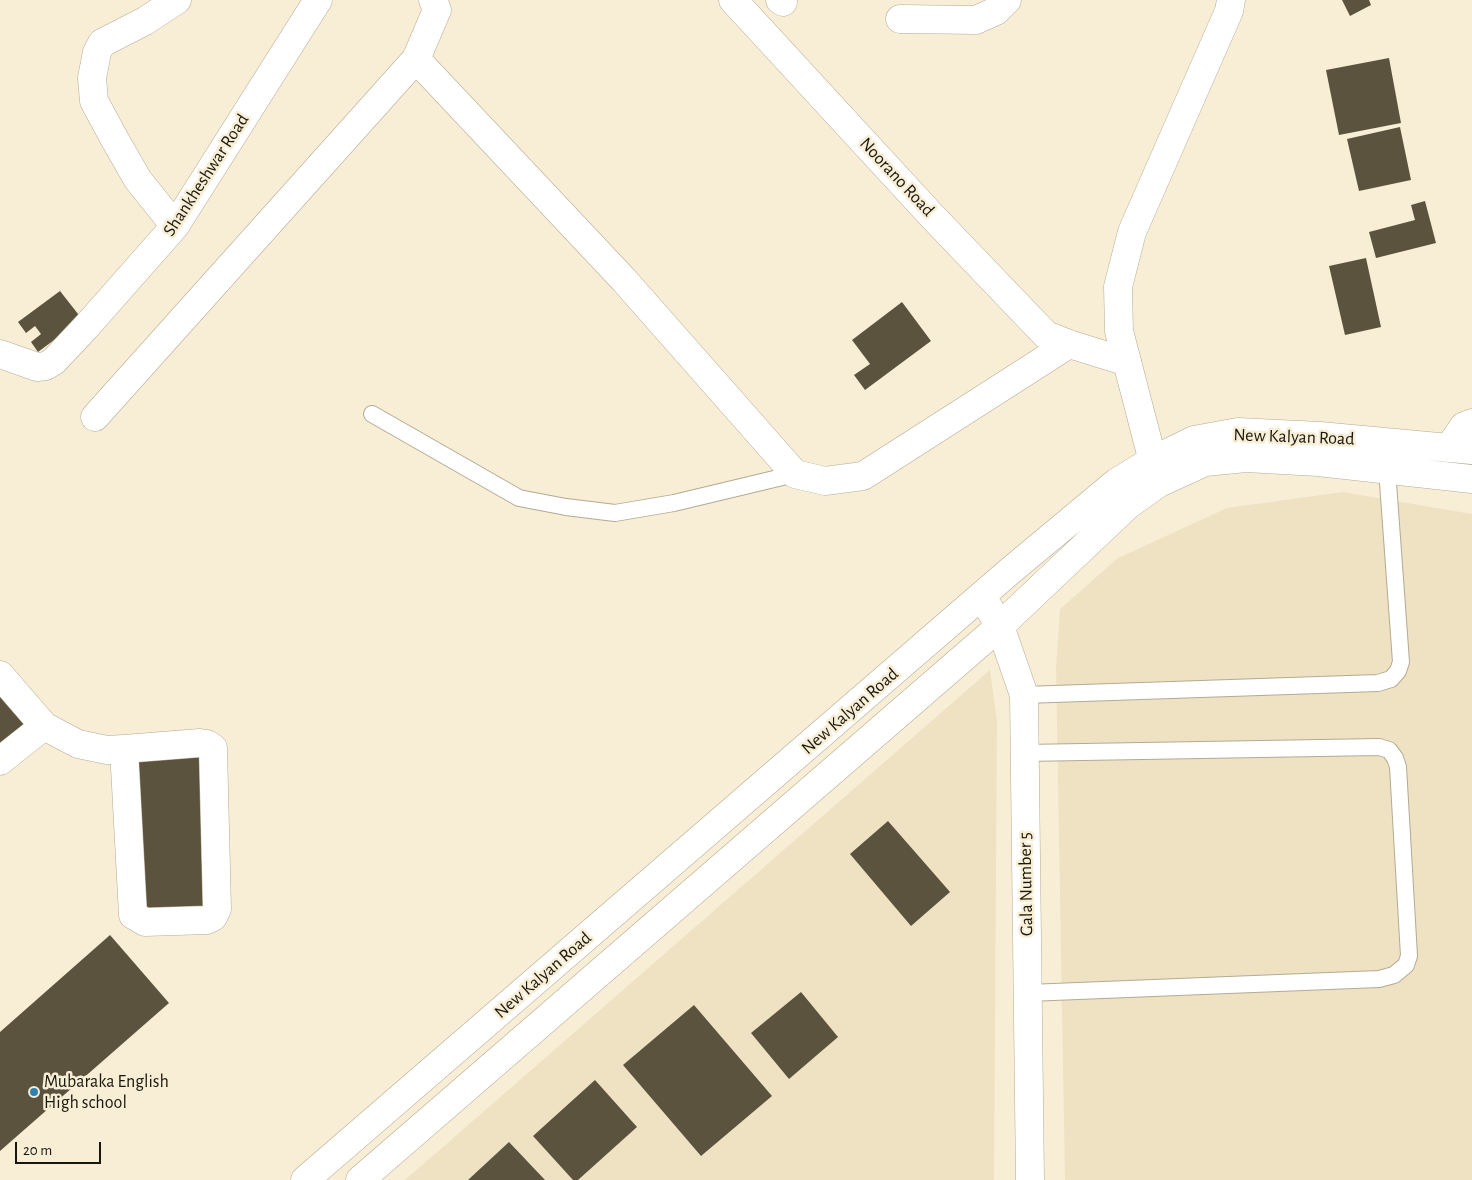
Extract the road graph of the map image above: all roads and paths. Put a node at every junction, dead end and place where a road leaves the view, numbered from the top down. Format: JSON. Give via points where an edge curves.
{"nodes":[{"id":1,"x":177,"y":0,"type":"edge"},
{"id":2,"x":318,"y":0,"type":"edge"},
{"id":3,"x":433,"y":0,"type":"edge"},
{"id":4,"x":733,"y":0,"type":"edge"},
{"id":5,"x":1007,"y":0,"type":"edge"},
{"id":6,"x":1231,"y":0,"type":"edge"},
{"id":7,"x":900,"y":20,"type":"dead end"},
{"id":8,"x":416,"y":59,"type":"junction"},
{"id":9,"x":175,"y":226,"type":"junction"},
{"id":10,"x":1068,"y":344,"type":"junction"},
{"id":11,"x":0,"y":354,"type":"edge"},
{"id":12,"x":1128,"y":362,"type":"junction"},
{"id":13,"x":372,"y":414,"type":"dead end"},
{"id":14,"x":95,"y":417,"type":"dead end"},
{"id":15,"x":1472,"y":423,"type":"edge"},
{"id":16,"x":1461,"y":449,"type":"edge"},
{"id":17,"x":1387,"y":469,"type":"junction"},
{"id":18,"x":1156,"y":471,"type":"junction"},
{"id":19,"x":795,"y":474,"type":"junction"},
{"id":20,"x":1472,"y":479,"type":"edge"},
{"id":21,"x":982,"y":597,"type":"junction"},
{"id":22,"x":1000,"y":626,"type":"junction"},
{"id":23,"x":0,"y":675,"type":"edge"},
{"id":24,"x":1024,"y":695,"type":"junction"},
{"id":25,"x":44,"y":726,"type":"junction"},
{"id":26,"x":124,"y":749,"type":"junction"},
{"id":27,"x":1024,"y":753,"type":"junction"},
{"id":28,"x":0,"y":761,"type":"edge"},
{"id":29,"x":1028,"y":993,"type":"junction"},
{"id":30,"x":305,"y":1180,"type":"edge"},
{"id":31,"x":360,"y":1180,"type":"edge"},
{"id":32,"x":1030,"y":1180,"type":"edge"}],
"edges":[{"from":1,"to":9,"type":"street","via":[[102,43],[92,78],[94,101],[114,138],[138,180]]},
{"from":2,"to":9,"type":"street","name":"Shankheshwar Road"},
{"from":3,"to":8,"type":"street","via":[[437,10]]},
{"from":4,"to":10,"type":"street","name":"Noorano Road","via":[[1046,335]]},
{"from":5,"to":7,"type":"street","via":[[996,11],[976,20]]},
{"from":6,"to":12,"type":"street","via":[[1132,232],[1118,287],[1119,331]]},
{"from":8,"to":14,"type":"street"},
{"from":8,"to":19,"type":"street","via":[[624,280]]},
{"from":9,"to":11,"type":"street","name":"Shankheshwar Road","via":[[54,361],[37,367]]},
{"from":10,"to":12,"type":"street","name":"Noorano Road"},
{"from":10,"to":19,"type":"street","via":[[863,476],[825,481]]},
{"from":12,"to":18,"type":"street"},
{"from":13,"to":19,"type":"lane","via":[[519,498],[566,507],[615,513],[674,503]]},
{"from":15,"to":16,"type":"street","via":[[1464,426]]},
{"from":16,"to":18,"type":"street","name":"New Kalyan Road","via":[[1238,432],[1194,440]]},
{"from":17,"to":18,"type":"street","name":"New Kalyan Road","via":[[1246,458]]},
{"from":17,"to":20,"type":"street","name":"New Kalyan Road"},
{"from":17,"to":24,"type":"lane","via":[[1401,662],[1391,679],[1378,683]]},
{"from":18,"to":21,"type":"street","name":"New Kalyan Road","via":[[1117,482]]},
{"from":18,"to":22,"type":"street","via":[[1128,505]]},
{"from":21,"to":22,"type":"street","name":"Gala Number 5"},
{"from":21,"to":30,"type":"street","name":"New Kalyan Road"},
{"from":22,"to":24,"type":"street","name":"Gala Number 5"},
{"from":22,"to":31,"type":"street"},
{"from":23,"to":25,"type":"street"},
{"from":24,"to":27,"type":"street","name":"Gala Number 5"},
{"from":25,"to":26,"type":"street","via":[[62,737],[97,750]]},
{"from":25,"to":28,"type":"street"},
{"from":26,"to":26,"type":"street","via":[[133,915],[145,922],[207,920],[213,917],[217,909],[212,748],[200,743]]},
{"from":27,"to":29,"type":"street","name":"Gala Number 5"},
{"from":27,"to":29,"type":"lane","via":[[1379,747],[1389,750],[1398,767],[1409,956],[1406,965],[1394,975],[1379,978]]},
{"from":29,"to":32,"type":"street","name":"Gala Number 5"}]}
